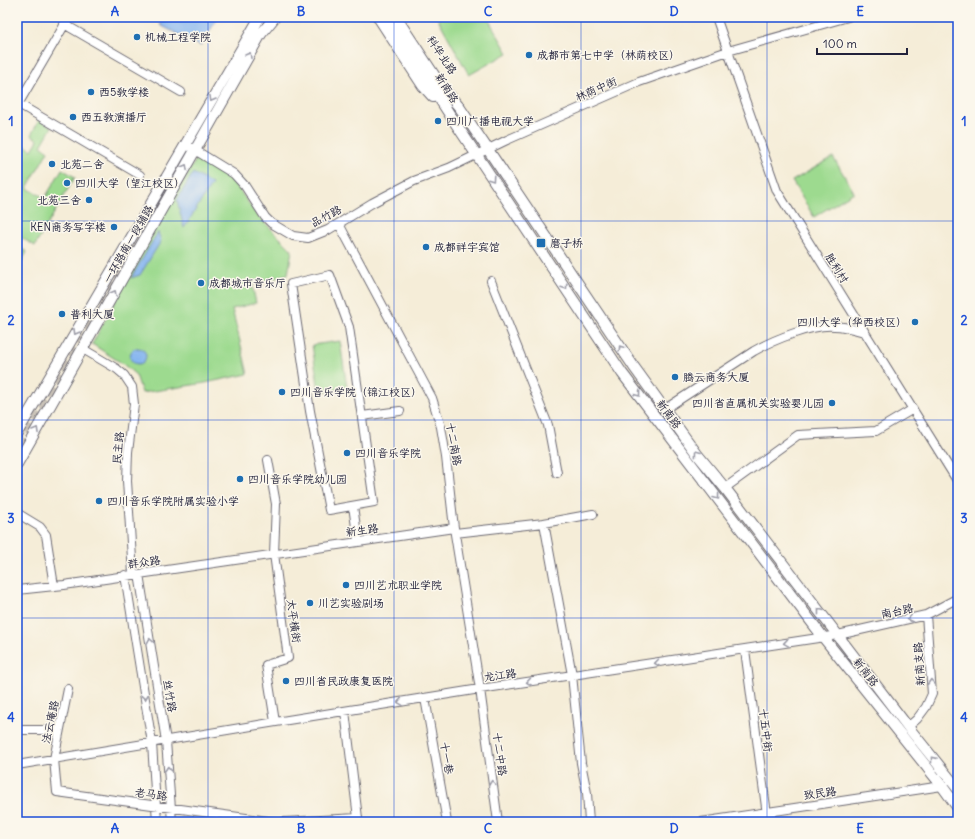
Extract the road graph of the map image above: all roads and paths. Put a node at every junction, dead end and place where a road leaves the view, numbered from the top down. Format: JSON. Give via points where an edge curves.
{"nodes":[{"id":1,"x":275,"y":17,"type":"edge"},
{"id":2,"x":378,"y":17,"type":"edge"},
{"id":3,"x":387,"y":17,"type":"edge"},
{"id":4,"x":396,"y":17,"type":"edge"},
{"id":5,"x":403,"y":17,"type":"edge"},
{"id":6,"x":716,"y":17,"type":"edge"},
{"id":7,"x":848,"y":17,"type":"edge"},
{"id":8,"x":257,"y":18,"type":"edge"},
{"id":9,"x":66,"y":21,"type":"edge"},
{"id":10,"x":728,"y":51,"type":"junction"},
{"id":11,"x":181,"y":92,"type":"dead end"},
{"id":12,"x":18,"y":104,"type":"edge"},
{"id":13,"x":460,"y":108,"type":"junction"},
{"id":14,"x":450,"y":115,"type":"junction"},
{"id":15,"x":185,"y":144,"type":"junction"},
{"id":16,"x":194,"y":150,"type":"junction"},
{"id":17,"x":488,"y":150,"type":"junction"},
{"id":18,"x":477,"y":155,"type":"junction"},
{"id":19,"x":140,"y":175,"type":"dead end"},
{"id":20,"x":339,"y":224,"type":"junction"},
{"id":21,"x":491,"y":281,"type":"dead end"},
{"id":22,"x":864,"y":332,"type":"junction"},
{"id":23,"x":83,"y":349,"type":"junction"},
{"id":24,"x":665,"y":409,"type":"junction"},
{"id":25,"x":913,"y":409,"type":"junction"},
{"id":26,"x":400,"y":411,"type":"dead end"},
{"id":27,"x":362,"y":416,"type":"junction"},
{"id":28,"x":17,"y":433,"type":"edge"},
{"id":29,"x":268,"y":460,"type":"dead end"},
{"id":30,"x":17,"y":464,"type":"edge"},
{"id":31,"x":557,"y":473,"type":"dead end"},
{"id":32,"x":958,"y":482,"type":"edge"},
{"id":33,"x":725,"y":488,"type":"junction"},
{"id":34,"x":353,"y":506,"type":"junction"},
{"id":35,"x":17,"y":513,"type":"edge"},
{"id":36,"x":593,"y":514,"type":"dead end"},
{"id":37,"x":544,"y":523,"type":"junction"},
{"id":38,"x":455,"y":531,"type":"junction"},
{"id":39,"x":358,"y":541,"type":"junction"},
{"id":40,"x":274,"y":554,"type":"junction"},
{"id":41,"x":132,"y":574,"type":"junction"},
{"id":42,"x":54,"y":586,"type":"junction"},
{"id":43,"x":17,"y":590,"type":"edge"},
{"id":44,"x":958,"y":598,"type":"edge"},
{"id":45,"x":926,"y":615,"type":"junction"},
{"id":46,"x":838,"y":635,"type":"junction"},
{"id":47,"x":823,"y":637,"type":"junction"},
{"id":48,"x":745,"y":650,"type":"junction"},
{"id":49,"x":572,"y":675,"type":"junction"},
{"id":50,"x":68,"y":689,"type":"dead end"},
{"id":51,"x":480,"y":689,"type":"junction"},
{"id":52,"x":425,"y":698,"type":"junction"},
{"id":53,"x":345,"y":711,"type":"junction"},
{"id":54,"x":275,"y":722,"type":"junction"},
{"id":55,"x":908,"y":727,"type":"junction"},
{"id":56,"x":17,"y":730,"type":"edge"},
{"id":57,"x":59,"y":730,"type":"junction"},
{"id":58,"x":166,"y":741,"type":"junction"},
{"id":59,"x":152,"y":743,"type":"junction"},
{"id":60,"x":54,"y":759,"type":"junction"},
{"id":61,"x":17,"y":765,"type":"edge"},
{"id":62,"x":955,"y":780,"type":"edge"},
{"id":63,"x":942,"y":786,"type":"junction"},
{"id":64,"x":958,"y":789,"type":"edge"},
{"id":65,"x":156,"y":806,"type":"junction"},
{"id":66,"x":171,"y":807,"type":"junction"},
{"id":67,"x":958,"y":808,"type":"edge"},
{"id":68,"x":766,"y":812,"type":"junction"},
{"id":69,"x":156,"y":822,"type":"edge"},
{"id":70,"x":172,"y":822,"type":"edge"},
{"id":71,"x":275,"y":822,"type":"edge"},
{"id":72,"x":283,"y":822,"type":"edge"},
{"id":73,"x":447,"y":822,"type":"edge"},
{"id":74,"x":498,"y":822,"type":"edge"},
{"id":75,"x":589,"y":822,"type":"edge"},
{"id":76,"x":701,"y":822,"type":"edge"},
{"id":77,"x":768,"y":822,"type":"edge"}],
"edges":[{"from":16,"to":1,"type":"main road","name":"一环路南一段辅路","one_way":true,"via":[[261,34]]},
{"from":2,"to":14,"type":"main road","via":[[423,86]]},
{"from":3,"to":14,"type":"main road","name":"新南路"},
{"from":4,"to":13,"type":"main road","name":"新南路","via":[[442,87]]},
{"from":5,"to":13,"type":"main road","name":"科华北路"},
{"from":6,"to":10,"type":"street","name":"胜利村"},
{"from":7,"to":10,"type":"street","name":"林荫中街"},
{"from":8,"to":15,"type":"main road","name":"一环路南一段辅路","one_way":true},
{"from":9,"to":11,"type":"street"},
{"from":9,"to":12,"type":"street"},
{"from":10,"to":17,"type":"street","name":"林荫中街","via":[[639,82]]},
{"from":10,"to":22,"type":"street","name":"胜利村","via":[[777,191]]},
{"from":12,"to":19,"type":"street"},
{"from":13,"to":17,"type":"main road","name":"新南路"},
{"from":14,"to":18,"type":"main road","name":"新南路"},
{"from":15,"to":16,"type":"street","name":"品竹路"},
{"from":15,"to":28,"type":"main road","name":"一环路南一段辅路","one_way":true},
{"from":16,"to":20,"type":"street","name":"品竹路","via":[[234,174],[245,186],[264,217],[287,234],[308,238]]},
{"from":23,"to":16,"type":"main road","name":"一环路南一段辅路","one_way":true},
{"from":17,"to":18,"type":"street","name":"林荫中街"},
{"from":24,"to":17,"type":"main road","name":"新南路","one_way":true},
{"from":18,"to":20,"type":"street","name":"品竹路","via":[[414,181]]},
{"from":18,"to":47,"type":"main road","name":"新南路","one_way":true,"via":[[622,373]]},
{"from":20,"to":38,"type":"street","name":"十二南路","via":[[432,398],[441,427]]},
{"from":21,"to":31,"type":"street","via":[[548,425]]},
{"from":22,"to":24,"type":"street","via":[[852,328],[824,326],[791,334],[754,351]]},
{"from":22,"to":25,"type":"street","name":"胜利村"},
{"from":30,"to":23,"type":"main road","name":"一环路南一段辅路","one_way":true},
{"from":23,"to":41,"type":"street","name":"民主路","via":[[117,369],[132,387],[134,404],[127,481]]},
{"from":33,"to":24,"type":"main road","name":"新南路","one_way":true},
{"from":25,"to":32,"type":"street","name":"胜利村"},
{"from":25,"to":33,"type":"street","via":[[876,431],[798,435]]},
{"from":26,"to":27,"type":"street"},
{"from":27,"to":34,"type":"street","via":[[374,502]]},
{"from":27,"to":34,"type":"street","via":[[349,327],[330,275],[291,284],[310,411],[329,510]]},
{"from":29,"to":40,"type":"street","via":[[276,504]]},
{"from":46,"to":33,"type":"main road","name":"新南路","one_way":true},
{"from":34,"to":39,"type":"street"},
{"from":35,"to":42,"type":"street","via":[[40,527],[46,536]]},
{"from":36,"to":37,"type":"street","name":"新生路"},
{"from":37,"to":38,"type":"street","name":"新生路"},
{"from":37,"to":49,"type":"street"},
{"from":38,"to":39,"type":"street","name":"新生路"},
{"from":38,"to":51,"type":"street","name":"十二南路"},
{"from":39,"to":40,"type":"street","name":"新生路"},
{"from":40,"to":41,"type":"street","name":"群众路"},
{"from":40,"to":54,"type":"street","name":"太平横街","via":[[288,658],[266,665]]},
{"from":41,"to":42,"type":"street","name":"群众路"},
{"from":58,"to":41,"type":"street","name":"丝竹路","one_way":true},
{"from":41,"to":59,"type":"street","one_way":true},
{"from":42,"to":43,"type":"street","name":"群众路"},
{"from":44,"to":45,"type":"street","name":"南台路"},
{"from":45,"to":46,"type":"street","name":"南台路","one_way":true},
{"from":55,"to":45,"type":"street","name":"新南支路","one_way":true,"via":[[926,707],[932,694]]},
{"from":46,"to":47,"type":"street","name":"龙江路"},
{"from":46,"to":55,"type":"main road","name":"新南路"},
{"from":47,"to":48,"type":"street","name":"龙江路","one_way":true},
{"from":47,"to":63,"type":"main road","name":"新南路"},
{"from":48,"to":49,"type":"street","name":"龙江路","one_way":true},
{"from":48,"to":68,"type":"street","name":"十五中街"},
{"from":49,"to":51,"type":"street","name":"龙江路","one_way":true},
{"from":49,"to":75,"type":"street"},
{"from":50,"to":57,"type":"street","name":"法云庵路"},
{"from":51,"to":52,"type":"street","name":"龙江路"},
{"from":74,"to":51,"type":"street","name":"十二中路","one_way":true},
{"from":52,"to":53,"type":"street","name":"龙江路","one_way":true},
{"from":52,"to":73,"type":"street","name":"十一巷"},
{"from":53,"to":54,"type":"street","name":"龙江路"},
{"from":53,"to":72,"type":"street","via":[[358,818]]},
{"from":54,"to":58,"type":"street","name":"龙江路"},
{"from":62,"to":55,"type":"main road","name":"新南路","one_way":true},
{"from":56,"to":57,"type":"street"},
{"from":57,"to":60,"type":"street","name":"法云庵路"},
{"from":58,"to":59,"type":"street"},
{"from":66,"to":58,"type":"street","name":"丝竹路","one_way":true},
{"from":59,"to":60,"type":"street"},
{"from":59,"to":65,"type":"street"},
{"from":60,"to":61,"type":"street"},
{"from":60,"to":65,"type":"street","name":"老马路","via":[[57,792]]},
{"from":62,"to":64,"type":"main road","name":"新南路"},
{"from":63,"to":67,"type":"main road","name":"新南路"},
{"from":63,"to":68,"type":"street","name":"致民路"},
{"from":65,"to":66,"type":"street","name":"老马路"},
{"from":65,"to":69,"type":"street"},
{"from":66,"to":70,"type":"street","name":"丝竹路"},
{"from":66,"to":71,"type":"street","name":"老马路"},
{"from":68,"to":76,"type":"street","name":"致民路"},
{"from":68,"to":77,"type":"street","name":"十五中街"}]}
